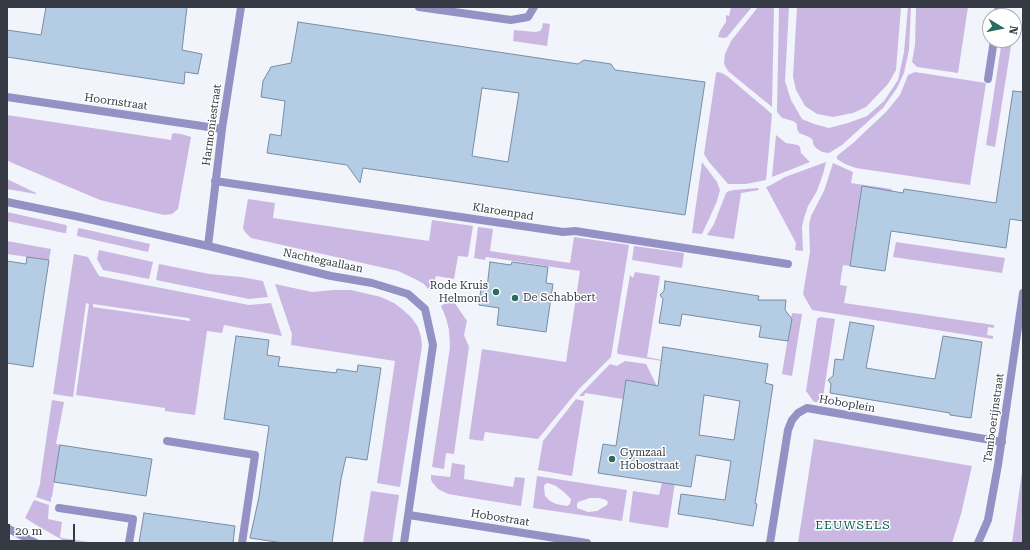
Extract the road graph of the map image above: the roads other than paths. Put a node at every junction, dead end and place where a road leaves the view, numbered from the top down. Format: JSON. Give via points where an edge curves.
{"nodes":[{"id":1,"x":240,"y":7,"type":"edge"},
{"id":2,"x":419,"y":7,"type":"edge"},
{"id":3,"x":534,"y":7,"type":"edge"},
{"id":4,"x":993,"y":48,"type":"edge"},
{"id":5,"x":988,"y":79,"type":"dead end"},
{"id":6,"x":7,"y":97,"type":"edge"},
{"id":7,"x":222,"y":129,"type":"junction"},
{"id":8,"x":215,"y":181,"type":"junction"},
{"id":9,"x":7,"y":202,"type":"edge"},
{"id":10,"x":208,"y":246,"type":"junction"},
{"id":11,"x":788,"y":264,"type":"dead end"},
{"id":12,"x":1023,"y":293,"type":"edge"},
{"id":13,"x":167,"y":441,"type":"dead end"},
{"id":14,"x":1002,"y":442,"type":"junction"},
{"id":15,"x":59,"y":508,"type":"dead end"},
{"id":16,"x":409,"y":515,"type":"junction"},
{"id":17,"x":7,"y":528,"type":"edge"},
{"id":18,"x":567,"y":541,"type":"edge"},
{"id":19,"x":36,"y":543,"type":"edge"},
{"id":20,"x":129,"y":543,"type":"edge"},
{"id":21,"x":242,"y":543,"type":"edge"},
{"id":22,"x":404,"y":543,"type":"edge"},
{"id":23,"x":587,"y":543,"type":"edge"},
{"id":24,"x":770,"y":543,"type":"edge"},
{"id":25,"x":978,"y":543,"type":"edge"}],
"edges":[{"from":1,"to":7,"type":"street","name":"Harmoniestraat"},
{"from":2,"to":3,"type":"street","via":[[510,20],[528,17]]},
{"from":4,"to":5,"type":"street"},
{"from":6,"to":7,"type":"street","name":"Hoornstraat"},
{"from":7,"to":8,"type":"street","name":"Harmoniestraat"},
{"from":8,"to":10,"type":"street","name":"Harmoniestraat"},
{"from":8,"to":11,"type":"street","name":"Klaroenpad","via":[[563,232],[575,231]]},
{"from":9,"to":10,"type":"street","name":"Nachtegaallaan"},
{"from":10,"to":16,"type":"street","name":"Nachtegaallaan","via":[[331,276],[372,283],[408,294],[425,309],[433,345]]},
{"from":12,"to":14,"type":"street","name":"Tamboerijnstraat"},
{"from":13,"to":21,"type":"street","via":[[255,455]]},
{"from":14,"to":24,"type":"street","name":"Hoboplein","via":[[807,408],[792,420],[788,430]]},
{"from":14,"to":25,"type":"street","name":"Tamboerijnstraat","via":[[988,520]]},
{"from":15,"to":20,"type":"street","via":[[133,519]]},
{"from":16,"to":18,"type":"street","name":"Hobostraat"},
{"from":16,"to":22,"type":"street","name":"Nachtegaallaan"},
{"from":17,"to":19,"type":"street"},
{"from":18,"to":23,"type":"street","name":"Hobostraat"}]}
